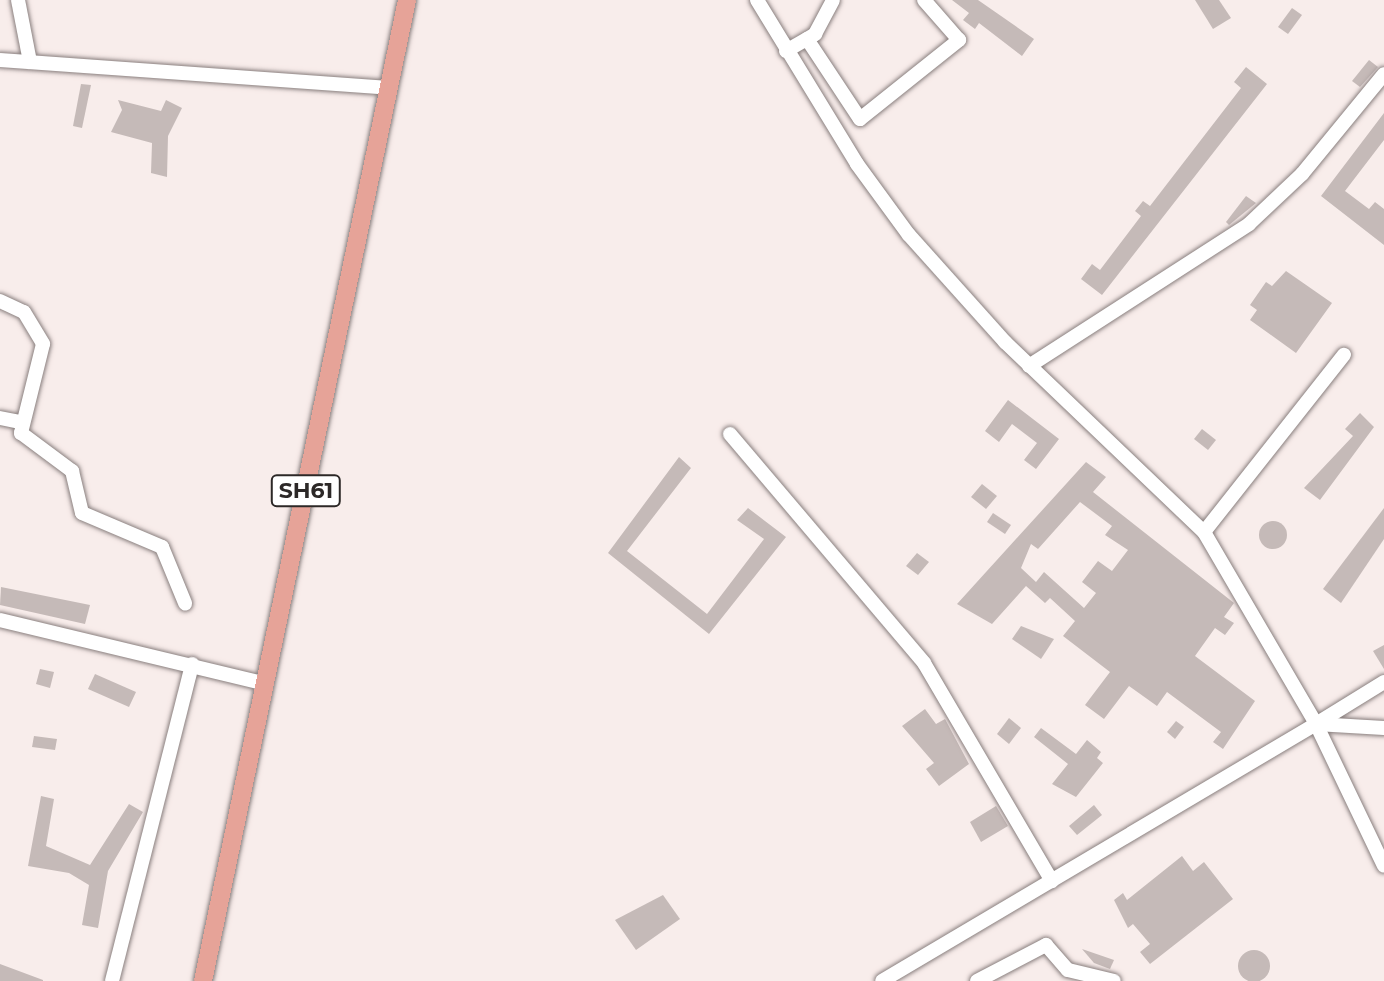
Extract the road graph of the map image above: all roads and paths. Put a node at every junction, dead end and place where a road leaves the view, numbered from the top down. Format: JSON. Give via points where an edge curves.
{"nodes":[{"id":1,"x":18,"y":0,"type":"edge"},
{"id":2,"x":407,"y":0,"type":"edge"},
{"id":3,"x":757,"y":0,"type":"edge"},
{"id":4,"x":833,"y":0,"type":"edge"},
{"id":5,"x":924,"y":0,"type":"edge"},
{"id":6,"x":807,"y":39,"type":"junction"},
{"id":7,"x":786,"y":51,"type":"junction"},
{"id":8,"x":0,"y":60,"type":"edge"},
{"id":9,"x":30,"y":62,"type":"junction"},
{"id":10,"x":1384,"y":74,"type":"edge"},
{"id":11,"x":389,"y":88,"type":"junction"},
{"id":12,"x":1,"y":302,"type":"edge"},
{"id":13,"x":1344,"y":355,"type":"dead end"},
{"id":14,"x":1029,"y":366,"type":"junction"},
{"id":15,"x":0,"y":418,"type":"edge"},
{"id":16,"x":21,"y":422,"type":"junction"},
{"id":17,"x":730,"y":434,"type":"dead end"},
{"id":18,"x":1204,"y":532,"type":"junction"},
{"id":19,"x":185,"y":603,"type":"dead end"},
{"id":20,"x":0,"y":620,"type":"edge"},
{"id":21,"x":192,"y":664,"type":"junction"},
{"id":22,"x":1384,"y":682,"type":"edge"},
{"id":23,"x":266,"y":684,"type":"junction"},
{"id":24,"x":1316,"y":724,"type":"junction"},
{"id":25,"x":1384,"y":728,"type":"edge"},
{"id":26,"x":1384,"y":866,"type":"edge"},
{"id":27,"x":1052,"y":881,"type":"junction"},
{"id":28,"x":112,"y":981,"type":"edge"},
{"id":29,"x":203,"y":981,"type":"edge"},
{"id":30,"x":882,"y":981,"type":"edge"},
{"id":31,"x":977,"y":981,"type":"edge"},
{"id":32,"x":1114,"y":981,"type":"edge"}],
"edges":[{"from":1,"to":9,"type":"street"},
{"from":2,"to":11,"type":"main road","number":"SH61"},
{"from":3,"to":7,"type":"street"},
{"from":4,"to":6,"type":"street"},
{"from":5,"to":6,"type":"street","via":[[959,40],[860,119]]},
{"from":6,"to":7,"type":"street"},
{"from":7,"to":14,"type":"street","via":[[909,235]]},
{"from":8,"to":9,"type":"street"},
{"from":9,"to":11,"type":"street"},
{"from":10,"to":14,"type":"street","via":[[1302,174],[1249,224]]},
{"from":11,"to":23,"type":"main road","number":"SH61"},
{"from":12,"to":16,"type":"street","via":[[24,312],[43,344],[44,364]]},
{"from":13,"to":18,"type":"street"},
{"from":14,"to":18,"type":"street"},
{"from":15,"to":16,"type":"street"},
{"from":16,"to":19,"type":"street","via":[[27,443],[72,471],[82,513],[162,547]]},
{"from":17,"to":27,"type":"street","via":[[924,663]]},
{"from":18,"to":24,"type":"street"},
{"from":20,"to":21,"type":"street"},
{"from":21,"to":23,"type":"street"},
{"from":21,"to":28,"type":"street"},
{"from":22,"to":24,"type":"street"},
{"from":23,"to":29,"type":"main road","number":"SH61"},
{"from":24,"to":25,"type":"street"},
{"from":24,"to":26,"type":"street"},
{"from":24,"to":27,"type":"street"},
{"from":27,"to":30,"type":"street"},
{"from":31,"to":32,"type":"street","via":[[1046,945],[1068,970]]}]}
